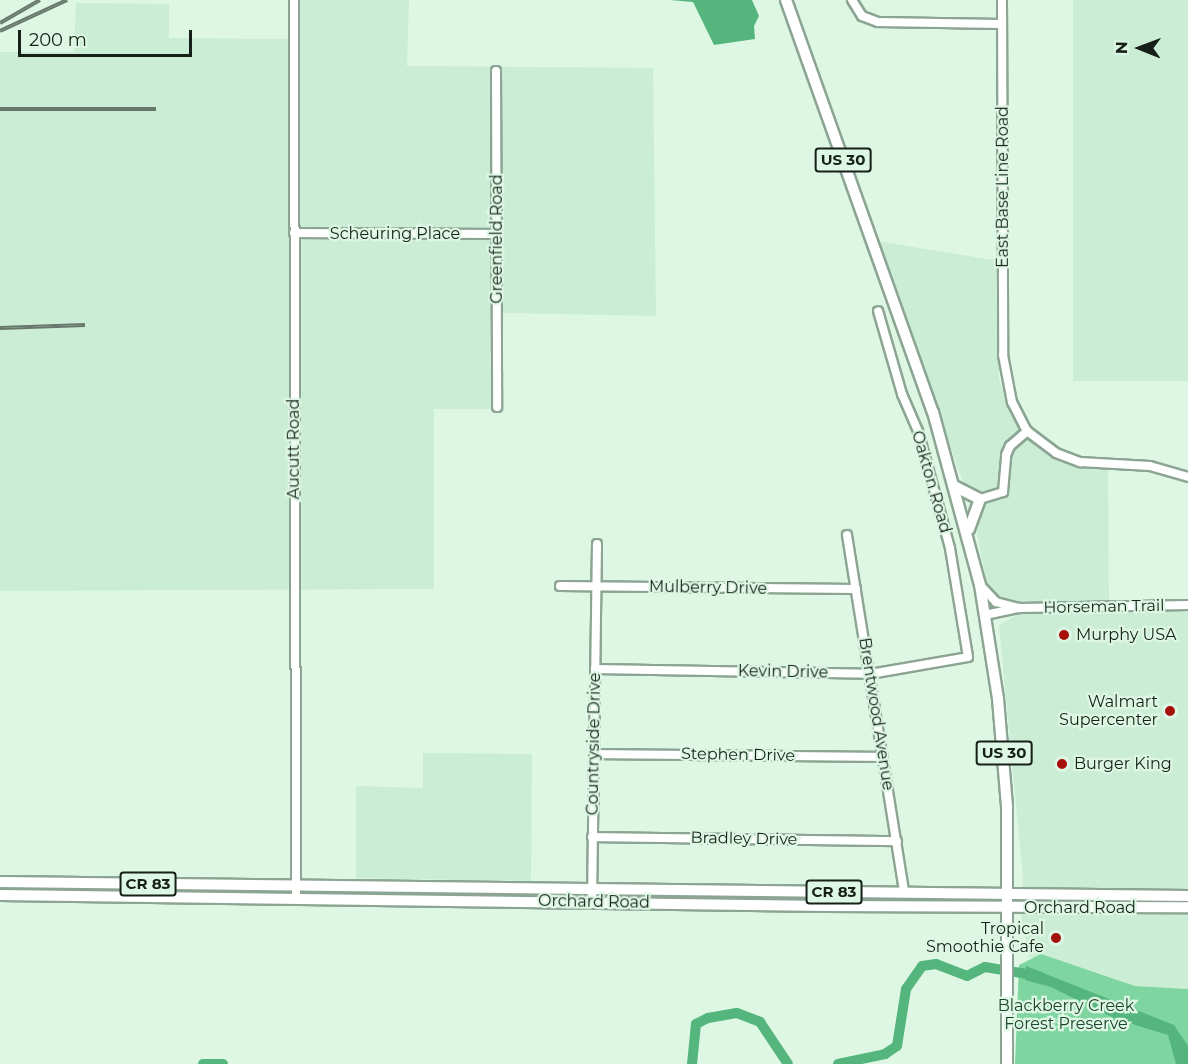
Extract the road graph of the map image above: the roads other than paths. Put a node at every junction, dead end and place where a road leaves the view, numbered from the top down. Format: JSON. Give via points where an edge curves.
{"nodes":[{"id":1,"x":294,"y":0,"type":"edge"},
{"id":2,"x":786,"y":0,"type":"edge"},
{"id":3,"x":852,"y":0,"type":"edge"},
{"id":4,"x":1002,"y":0,"type":"edge"},
{"id":5,"x":1002,"y":24,"type":"junction"},
{"id":6,"x":496,"y":71,"type":"dead end"},
{"id":7,"x":294,"y":233,"type":"junction"},
{"id":8,"x":496,"y":234,"type":"junction"},
{"id":9,"x":878,"y":311,"type":"dead end"},
{"id":10,"x":497,"y":407,"type":"dead end"},
{"id":11,"x":1027,"y":431,"type":"junction"},
{"id":12,"x":1188,"y":477,"type":"edge"},
{"id":13,"x":956,"y":487,"type":"junction"},
{"id":14,"x":980,"y":499,"type":"junction"},
{"id":15,"x":847,"y":535,"type":"dead end"},
{"id":16,"x":968,"y":535,"type":"junction"},
{"id":17,"x":597,"y":544,"type":"dead end"},
{"id":18,"x":980,"y":585,"type":"junction"},
{"id":19,"x":560,"y":586,"type":"dead end"},
{"id":20,"x":597,"y":586,"type":"junction"},
{"id":21,"x":856,"y":589,"type":"junction"},
{"id":22,"x":1188,"y":605,"type":"edge"},
{"id":23,"x":1019,"y":608,"type":"junction"},
{"id":24,"x":985,"y":615,"type":"junction"},
{"id":25,"x":968,"y":657,"type":"joint"},
{"id":26,"x":595,"y":669,"type":"junction"},
{"id":27,"x":870,"y":674,"type":"junction"},
{"id":28,"x":594,"y":754,"type":"junction"},
{"id":29,"x":883,"y":757,"type":"junction"},
{"id":30,"x":592,"y":837,"type":"junction"},
{"id":31,"x":897,"y":841,"type":"junction"},
{"id":32,"x":0,"y":882,"type":"edge"},
{"id":33,"x":296,"y":885,"type":"junction"},
{"id":34,"x":904,"y":892,"type":"junction"},
{"id":35,"x":1009,"y":894,"type":"junction"},
{"id":36,"x":0,"y":895,"type":"edge"},
{"id":37,"x":1188,"y":896,"type":"edge"},
{"id":38,"x":592,"y":897,"type":"junction"},
{"id":39,"x":296,"y":898,"type":"junction"},
{"id":40,"x":1188,"y":907,"type":"edge"},
{"id":41,"x":1009,"y":908,"type":"junction"},
{"id":42,"x":1007,"y":1064,"type":"edge"}],
"edges":[{"from":1,"to":7,"type":"street","name":"Aucutt Road"},
{"from":2,"to":13,"type":"main road","number":"US 30","via":[[931,403]]},
{"from":3,"to":5,"type":"street","via":[[862,16],[878,22]]},
{"from":4,"to":5,"type":"street","name":"East Base Line Road"},
{"from":5,"to":11,"type":"street","name":"East Base Line Road","via":[[1004,374],[1012,402]]},
{"from":6,"to":8,"type":"street","name":"Greenfield Road"},
{"from":7,"to":8,"type":"street","name":"Scheuring Place"},
{"from":7,"to":33,"type":"street","name":"Aucutt Road"},
{"from":8,"to":10,"type":"street","name":"Greenfield Road"},
{"from":9,"to":25,"type":"street","name":"Oakton Road","via":[[902,394],[918,431],[950,548]]},
{"from":11,"to":12,"type":"street","via":[[1056,453],[1080,462],[1150,466]]},
{"from":11,"to":14,"type":"street","via":[[1006,455],[1003,492]]},
{"from":13,"to":14,"type":"main road"},
{"from":13,"to":16,"type":"main road","number":"US 30"},
{"from":14,"to":16,"type":"main road","via":[[969,520]]},
{"from":15,"to":21,"type":"street","name":"Brentwood Avenue"},
{"from":16,"to":18,"type":"main road","number":"US 30"},
{"from":17,"to":20,"type":"street","name":"Countryside Drive"},
{"from":18,"to":23,"type":"street","name":"Horseman Trail","via":[[996,602]]},
{"from":18,"to":24,"type":"main road","number":"US 30"},
{"from":19,"to":20,"type":"street","name":"Mulberry Drive"},
{"from":20,"to":21,"type":"street","name":"Mulberry Drive"},
{"from":20,"to":26,"type":"street","name":"Countryside Drive"},
{"from":21,"to":27,"type":"street","name":"Brentwood Avenue"},
{"from":22,"to":23,"type":"street","name":"Horseman Trail"},
{"from":23,"to":24,"type":"street","name":"Horseman Trail"},
{"from":24,"to":35,"type":"main road","number":"US 30","via":[[1003,747]]},
{"from":25,"to":27,"type":"street","name":"Kevin Drive"},
{"from":26,"to":27,"type":"street","name":"Kevin Drive"},
{"from":26,"to":28,"type":"street","name":"Countryside Drive"},
{"from":27,"to":29,"type":"street","name":"Brentwood Avenue"},
{"from":28,"to":29,"type":"street","name":"Stephen Drive"},
{"from":28,"to":30,"type":"street","name":"Countryside Drive"},
{"from":29,"to":31,"type":"street","name":"Brentwood Avenue"},
{"from":30,"to":31,"type":"street","name":"Bradley Drive"},
{"from":30,"to":38,"type":"street","name":"Countryside Drive"},
{"from":31,"to":34,"type":"street","name":"Brentwood Avenue"},
{"from":32,"to":33,"type":"main road","name":"Orchard Road","number":"CR 83"},
{"from":33,"to":38,"type":"main road","name":"Orchard Road","number":"CR 83"},
{"from":33,"to":39,"type":"street","name":"Aucutt Road"},
{"from":34,"to":35,"type":"main road","name":"Orchard Road","number":"CR 83"},
{"from":34,"to":38,"type":"main road","name":"Orchard Road","number":"CR 83"},
{"from":35,"to":37,"type":"main road","name":"Orchard Road"},
{"from":35,"to":41,"type":"main road","number":"US 30"},
{"from":36,"to":39,"type":"main road","name":"Orchard Road","number":"CR 83"},
{"from":38,"to":39,"type":"main road","name":"Orchard Road","number":"CR 83"},
{"from":38,"to":41,"type":"main road","name":"Orchard Road","number":"CR 83"},
{"from":40,"to":41,"type":"main road","name":"Orchard Road"},
{"from":41,"to":42,"type":"main road","number":"US 30"}]}
